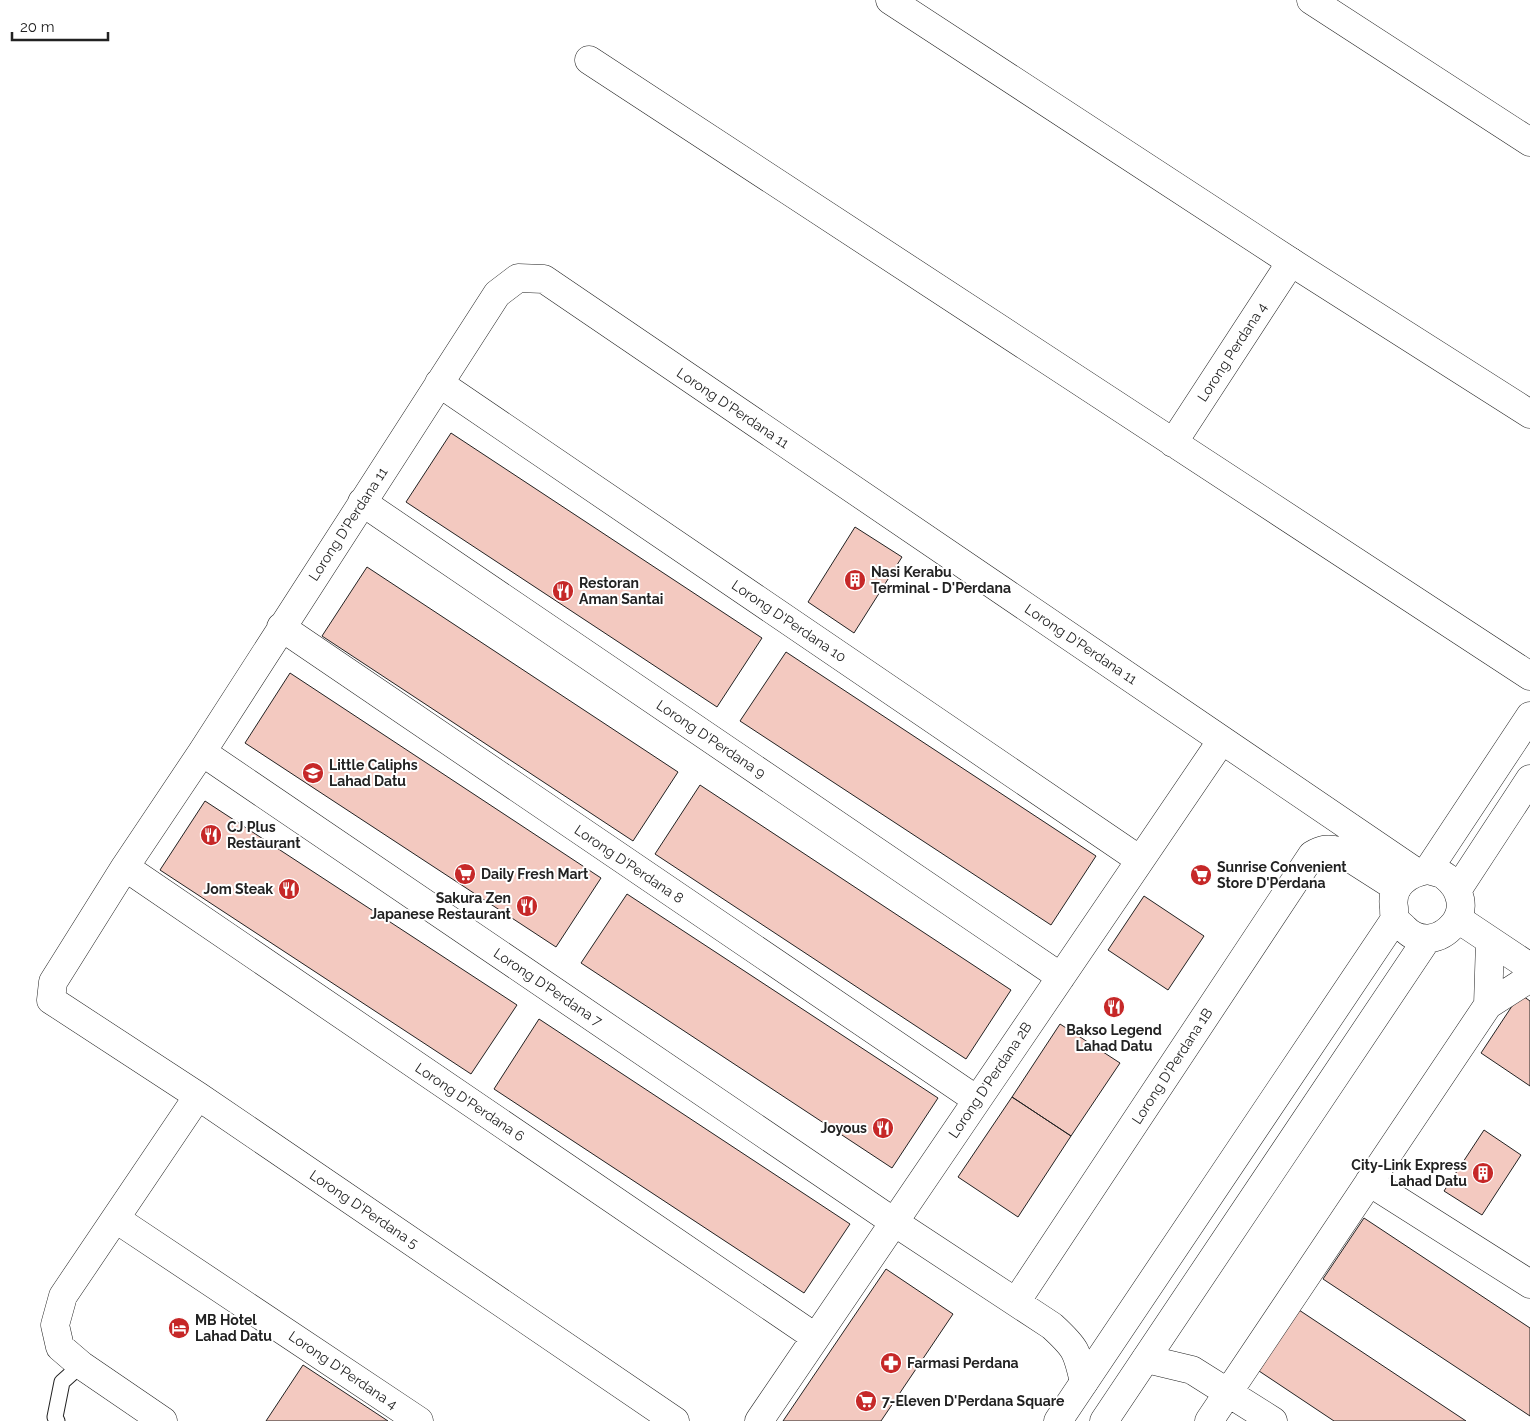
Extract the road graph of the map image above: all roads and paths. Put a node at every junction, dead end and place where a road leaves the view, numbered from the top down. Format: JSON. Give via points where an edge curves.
{"nodes":[{"id":1,"x":890,"y":0,"type":"edge"},
{"id":2,"x":1311,"y":0,"type":"edge"},
{"id":3,"x":589,"y":60,"type":"dead end"},
{"id":4,"x":1530,"y":142,"type":"edge"},
{"id":5,"x":1291,"y":262,"type":"junction"},
{"id":6,"x":439,"y":383,"type":"junction"},
{"id":7,"x":1530,"y":414,"type":"edge"},
{"id":8,"x":1173,"y":442,"type":"junction"},
{"id":9,"x":362,"y":502,"type":"junction"},
{"id":10,"x":281,"y":627,"type":"junction"},
{"id":11,"x":1530,"y":676,"type":"edge"},
{"id":12,"x":1530,"y":716,"type":"edge"},
{"id":13,"x":1222,"y":740,"type":"junction"},
{"id":14,"x":202,"y":752,"type":"junction"},
{"id":15,"x":1530,"y":779,"type":"edge"},
{"id":16,"x":1140,"y":860,"type":"junction"},
{"id":17,"x":125,"y":867,"type":"junction"},
{"id":18,"x":1414,"y":877,"type":"junction"},
{"id":19,"x":1458,"y":889,"type":"junction"},
{"id":20,"x":1395,"y":919,"type":"junction"},
{"id":21,"x":1458,"y":919,"type":"junction"},
{"id":22,"x":1427,"y":939,"type":"junction"},
{"id":23,"x":1490,"y":941,"type":"junction"},
{"id":24,"x":1530,"y":967,"type":"edge"},
{"id":25,"x":1061,"y":977,"type":"junction"},
{"id":26,"x":1530,"y":978,"type":"edge"},
{"id":27,"x":51,"y":1000,"type":"joint"},
{"id":28,"x":1488,"y":1005,"type":"junction"},
{"id":29,"x":198,"y":1096,"type":"junction"},
{"id":30,"x":977,"y":1100,"type":"junction"},
{"id":31,"x":1369,"y":1182,"type":"junction"},
{"id":32,"x":116,"y":1219,"type":"junction"},
{"id":33,"x":894,"y":1222,"type":"junction"},
{"id":34,"x":1530,"y":1284,"type":"edge"},
{"id":35,"x":1016,"y":1302,"type":"junction"},
{"id":36,"x":815,"y":1337,"type":"junction"},
{"id":37,"x":1146,"y":1359,"type":"junction"},
{"id":38,"x":81,"y":1365,"type":"junction"},
{"id":39,"x":1084,"y":1382,"type":"junction"},
{"id":40,"x":1228,"y":1393,"type":"junction"},
{"id":41,"x":57,"y":1421,"type":"edge"},
{"id":42,"x":163,"y":1421,"type":"edge"},
{"id":43,"x":419,"y":1421,"type":"edge"},
{"id":44,"x":675,"y":1421,"type":"edge"},
{"id":45,"x":758,"y":1421,"type":"edge"},
{"id":46,"x":1058,"y":1421,"type":"edge"},
{"id":47,"x":1104,"y":1421,"type":"edge"},
{"id":48,"x":1209,"y":1421,"type":"edge"},
{"id":49,"x":1272,"y":1421,"type":"edge"}],
"edges":[{"from":1,"to":5,"type":"street"},
{"from":2,"to":4,"type":"street"},
{"from":3,"to":8,"type":"street"},
{"from":5,"to":7,"type":"street"},
{"from":5,"to":8,"type":"street","name":"Lorong Perdana 4"},
{"from":6,"to":9,"type":"street","name":"Lorong D'Perdana 11"},
{"from":6,"to":13,"type":"street","name":"Lorong D'Perdana 11","via":[[497,294],[518,278],[544,279]]},
{"from":6,"to":16,"type":"street","name":"Lorong D'Perdana 10"},
{"from":8,"to":11,"type":"street"},
{"from":9,"to":10,"type":"street","name":"Lorong D'Perdana 11"},
{"from":9,"to":25,"type":"street","name":"Lorong D'Perdana 9"},
{"from":10,"to":14,"type":"street","name":"Lorong D'Perdana 11"},
{"from":10,"to":30,"type":"street","name":"Lorong D'Perdana 8"},
{"from":12,"to":18,"type":"street"},
{"from":13,"to":16,"type":"street","name":"Lorong D'Perdana 2B"},
{"from":13,"to":18,"type":"street","name":"Lorong D'Perdana 11"},
{"from":14,"to":17,"type":"street","name":"Lorong D'Perdana 11"},
{"from":14,"to":33,"type":"street","name":"Lorong D'Perdana 7"},
{"from":15,"to":19,"type":"street"},
{"from":16,"to":25,"type":"street","name":"Lorong D'Perdana 2B"},
{"from":17,"to":27,"type":"street","name":"Lorong D'Perdana 11","via":[[53,982]]},
{"from":17,"to":36,"type":"street","name":"Lorong D'Perdana 6"},
{"from":18,"to":19,"type":"street","via":[[1445,876]]},
{"from":18,"to":20,"type":"street","via":[[1393,904]]},
{"from":18,"to":35,"type":"street","name":"Lorong D'Perdana 1B","via":[[1330,849],[1312,855]]},
{"from":19,"to":21,"type":"street","via":[[1462,904]]},
{"from":20,"to":22,"type":"street","via":[[1408,933]]},
{"from":20,"to":39,"type":"street"},
{"from":21,"to":22,"type":"street","via":[[1441,936]]},
{"from":21,"to":23,"type":"street"},
{"from":22,"to":37,"type":"street"},
{"from":23,"to":24,"type":"street"},
{"from":23,"to":28,"type":"street"},
{"from":25,"to":30,"type":"street","name":"Lorong D'Perdana 2B"},
{"from":26,"to":28,"type":"street"},
{"from":27,"to":29,"type":"street","name":"Lorong D'Perdana 5"},
{"from":28,"to":31,"type":"street"},
{"from":29,"to":32,"type":"street"},
{"from":29,"to":44,"type":"street","name":"Lorong D'Perdana 5"},
{"from":30,"to":33,"type":"street","name":"Lorong D'Perdana 2B"},
{"from":31,"to":34,"type":"street"},
{"from":31,"to":40,"type":"street"},
{"from":32,"to":38,"type":"street","via":[[64,1296],[55,1325],[60,1347]]},
{"from":32,"to":43,"type":"street","name":"Lorong D'Perdana 4"},
{"from":33,"to":35,"type":"street","name":"Lorong D'Perdana 7"},
{"from":33,"to":36,"type":"street","name":"Lorong D'Perdana 2B"},
{"from":35,"to":39,"type":"street","name":"Lorong D'Perdana 7","via":[[1072,1344]]},
{"from":36,"to":45,"type":"street","name":"Lorong D'Perdana 2B"},
{"from":37,"to":40,"type":"street","via":[[1192,1370]]},
{"from":37,"to":47,"type":"street"},
{"from":38,"to":41,"type":"lane","via":[[62,1382]]},
{"from":38,"to":42,"type":"street"},
{"from":39,"to":46,"type":"street"},
{"from":40,"to":48,"type":"street"},
{"from":40,"to":49,"type":"street"}]}
